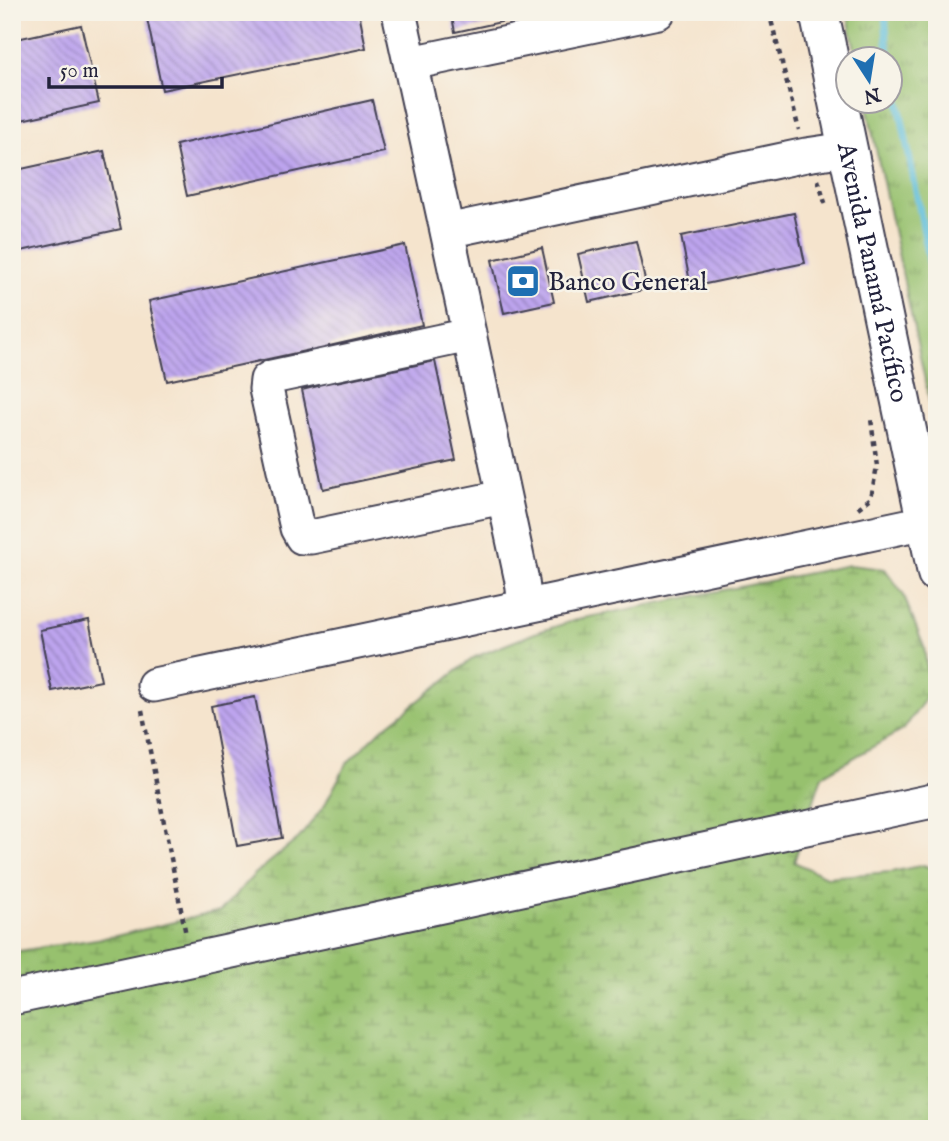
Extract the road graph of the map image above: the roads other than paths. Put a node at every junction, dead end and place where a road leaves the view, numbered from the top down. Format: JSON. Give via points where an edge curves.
{"nodes":[{"id":1,"x":399,"y":12,"type":"edge"},
{"id":2,"x":658,"y":12,"type":"edge"},
{"id":3,"x":819,"y":12,"type":"edge"},
{"id":4,"x":411,"y":63,"type":"junction"},
{"id":5,"x":848,"y":149,"type":"junction"},
{"id":6,"x":447,"y":231,"type":"junction"},
{"id":7,"x":469,"y":335,"type":"junction"},
{"id":8,"x":503,"y":497,"type":"junction"},
{"id":9,"x":926,"y":522,"type":"junction"},
{"id":10,"x":937,"y":573,"type":"edge"},
{"id":11,"x":524,"y":605,"type":"junction"},
{"id":12,"x":147,"y":691,"type":"road end"},
{"id":13,"x":937,"y":800,"type":"edge"},
{"id":14,"x":12,"y":998,"type":"edge"}],
"edges":[{"from":1,"to":4,"type":"street"},
{"from":2,"to":4,"type":"street"},
{"from":3,"to":5,"type":"main road","name":"Avenida Panamá Pacífico"},
{"from":4,"to":6,"type":"street"},
{"from":5,"to":6,"type":"street"},
{"from":5,"to":9,"type":"main road","name":"Avenida Panamá Pacífico"},
{"from":6,"to":7,"type":"street"},
{"from":7,"to":8,"type":"street"},
{"from":7,"to":8,"type":"street","via":[[272,377],[266,389],[302,537]]},
{"from":8,"to":11,"type":"street"},
{"from":9,"to":10,"type":"main road","name":"Avenida Panamá Pacífico"},
{"from":9,"to":11,"type":"street"},
{"from":11,"to":12,"type":"street"},
{"from":13,"to":14,"type":"street"}]}
